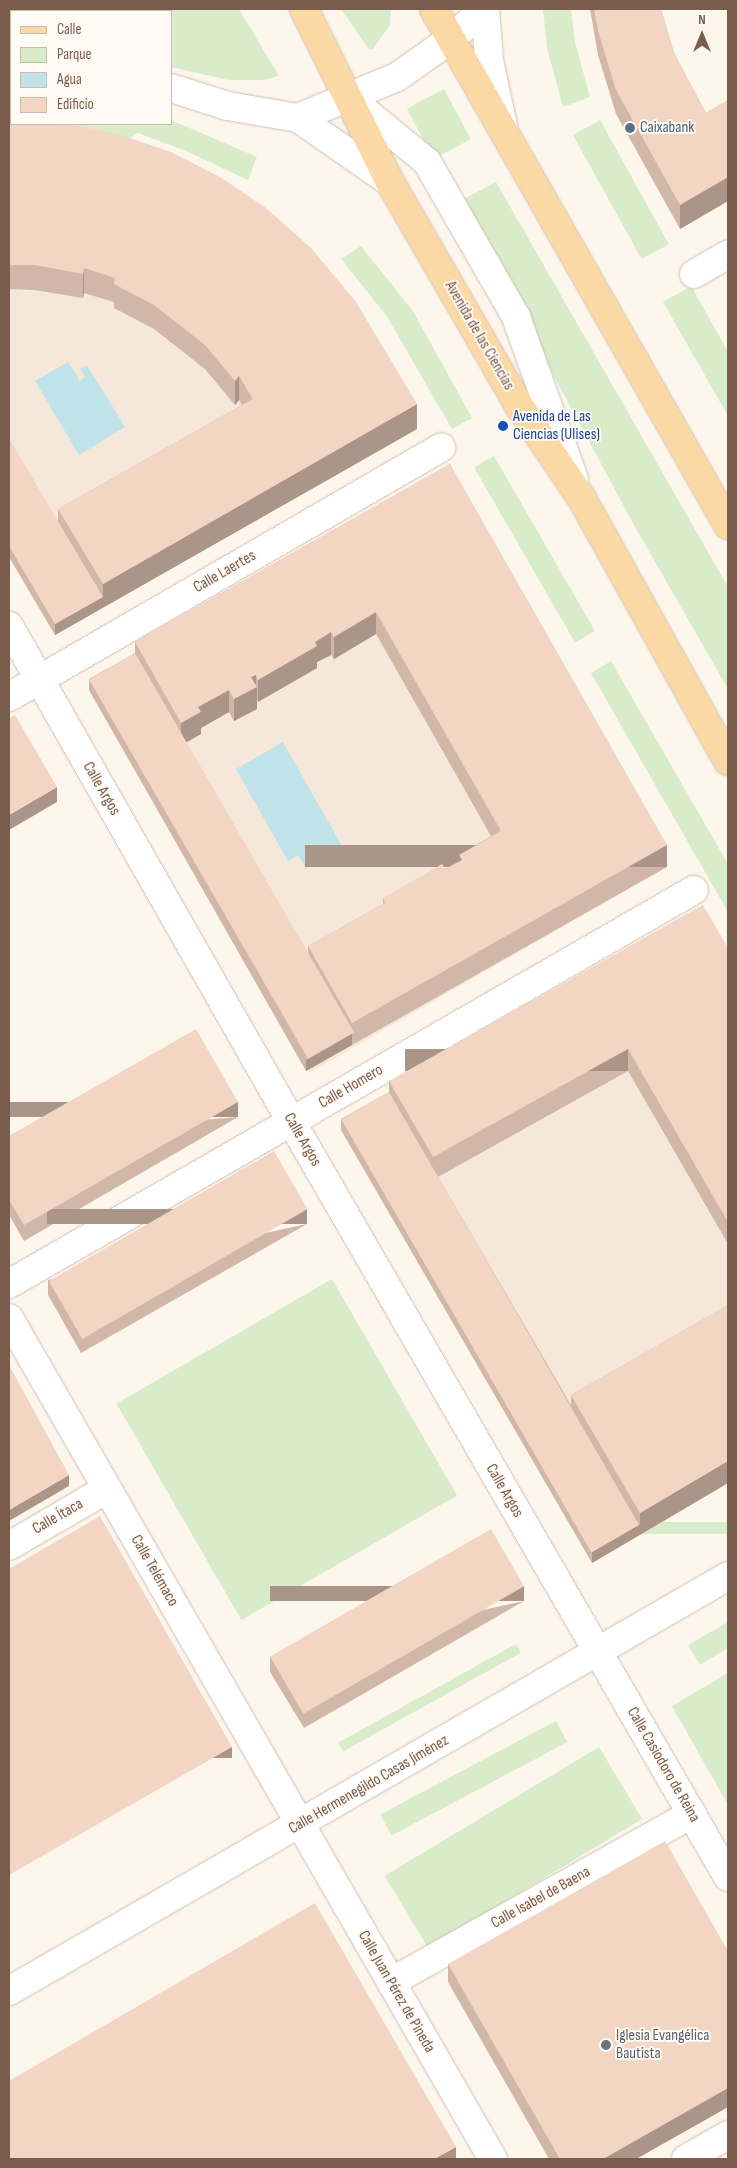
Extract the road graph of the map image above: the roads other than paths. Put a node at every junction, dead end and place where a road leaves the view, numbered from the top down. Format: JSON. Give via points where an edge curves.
{"nodes":[{"id":1,"x":304,"y":9,"type":"edge"},
{"id":2,"x":434,"y":9,"type":"edge"},
{"id":3,"x":485,"y":9,"type":"edge"},
{"id":4,"x":451,"y":38,"type":"junction"},
{"id":5,"x":172,"y":88,"type":"edge"},
{"id":6,"x":348,"y":97,"type":"junction"},
{"id":7,"x":298,"y":118,"type":"junction"},
{"id":8,"x":504,"y":135,"type":"junction"},
{"id":9,"x":390,"y":182,"type":"junction"},
{"id":10,"x":728,"y":254,"type":"edge"},
{"id":11,"x":694,"y":274,"type":"dead end"},
{"id":12,"x":441,"y":448,"type":"dead end"},
{"id":13,"x":582,"y":499,"type":"junction"},
{"id":14,"x":728,"y":525,"type":"edge"},
{"id":15,"x":9,"y":626,"type":"edge"},
{"id":16,"x":39,"y":679,"type":"junction"},
{"id":17,"x":9,"y":697,"type":"edge"},
{"id":18,"x":728,"y":760,"type":"edge"},
{"id":19,"x":694,"y":890,"type":"dead end"},
{"id":20,"x":291,"y":1121,"type":"junction"},
{"id":21,"x":9,"y":1284,"type":"edge"},
{"id":22,"x":9,"y":1318,"type":"edge"},
{"id":23,"x":107,"y":1489,"type":"junction"},
{"id":24,"x":9,"y":1546,"type":"edge"},
{"id":25,"x":728,"y":1576,"type":"edge"},
{"id":26,"x":598,"y":1654,"type":"junction"},
{"id":27,"x":692,"y":1814,"type":"junction"},
{"id":28,"x":300,"y":1824,"type":"junction"},
{"id":29,"x":728,"y":1876,"type":"edge"},
{"id":30,"x":391,"y":1982,"type":"junction"},
{"id":31,"x":9,"y":1991,"type":"edge"},
{"id":32,"x":728,"y":2135,"type":"edge"},
{"id":33,"x":493,"y":2159,"type":"edge"},
{"id":34,"x":686,"y":2159,"type":"edge"}],
"edges":[{"from":1,"to":6,"type":"main road","name":"Avenida de las Ciencias"},
{"from":2,"to":4,"type":"main road"},
{"from":3,"to":4,"type":"street"},
{"from":3,"to":8,"type":"street","via":[[489,60]]},
{"from":4,"to":6,"type":"street","via":[[397,77]]},
{"from":4,"to":8,"type":"main road"},
{"from":5,"to":7,"type":"street","via":[[228,106]]},
{"from":6,"to":7,"type":"street"},
{"from":6,"to":9,"type":"main road","name":"Avenida de las Ciencias"},
{"from":6,"to":13,"type":"street","via":[[431,168],[516,317]]},
{"from":7,"to":9,"type":"street"},
{"from":8,"to":14,"type":"main road"},
{"from":9,"to":13,"type":"main road","name":"Avenida de las Ciencias","via":[[518,404]]},
{"from":10,"to":11,"type":"street"},
{"from":12,"to":16,"type":"street","name":"Calle Laertes"},
{"from":13,"to":18,"type":"main road","name":"Avenida de las Ciencias"},
{"from":15,"to":16,"type":"street","name":"Calle Argos"},
{"from":16,"to":17,"type":"street","name":"Calle Laertes"},
{"from":16,"to":20,"type":"street","name":"Calle Argos"},
{"from":19,"to":20,"type":"street","name":"Calle Homero"},
{"from":20,"to":21,"type":"street","name":"Calle Homero"},
{"from":20,"to":26,"type":"street","name":"Calle Argos"},
{"from":22,"to":23,"type":"street","name":"Calle Telémaco"},
{"from":23,"to":24,"type":"street","name":"Calle Ítaca"},
{"from":23,"to":28,"type":"street","name":"Calle Telémaco"},
{"from":25,"to":26,"type":"street","name":"Calle Hermenegildo Casas Jiménez"},
{"from":26,"to":27,"type":"street","name":"Calle Casiodoro de Reina"},
{"from":26,"to":28,"type":"street","name":"Calle Hermenegildo Casas Jiménez"},
{"from":27,"to":29,"type":"street","name":"Calle Casiodoro de Reina"},
{"from":27,"to":30,"type":"street","name":"Calle Isabel de Baena"},
{"from":28,"to":30,"type":"street","name":"Calle Juan Pérez de Pineda"},
{"from":28,"to":31,"type":"street","name":"Calle Hermenegildo Casas Jiménez"},
{"from":30,"to":33,"type":"street","name":"Calle Juan Pérez de Pineda"},
{"from":32,"to":34,"type":"street"}]}
